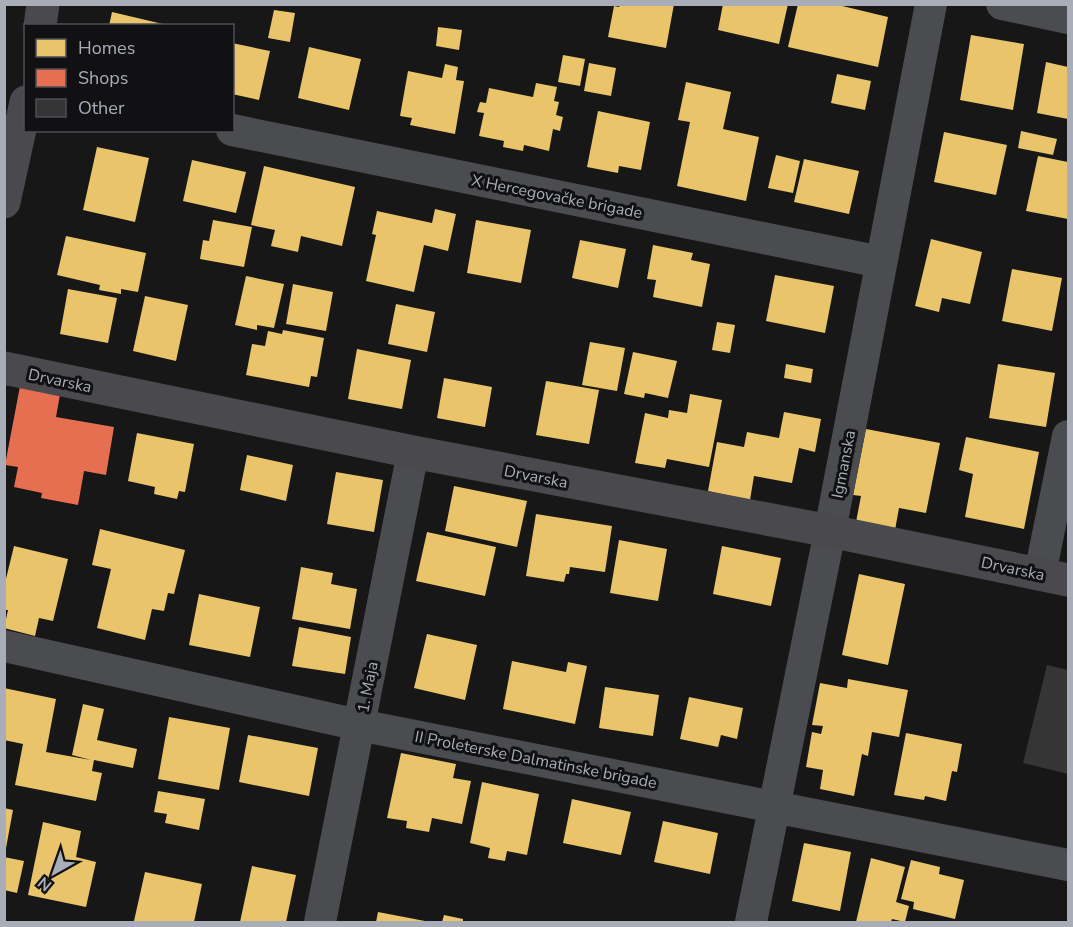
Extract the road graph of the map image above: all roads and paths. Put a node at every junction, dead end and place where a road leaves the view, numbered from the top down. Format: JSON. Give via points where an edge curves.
{"nodes":[{"id":1,"x":43,"y":4,"type":"edge"},
{"id":2,"x":931,"y":4,"type":"edge"},
{"id":3,"x":1002,"y":4,"type":"edge"},
{"id":4,"x":1068,"y":18,"type":"edge"},
{"id":5,"x":40,"y":24,"type":"edge"},
{"id":6,"x":24,"y":111,"type":"edge"},
{"id":7,"x":234,"y":130,"type":"edge"},
{"id":8,"x":4,"y":202,"type":"edge"},
{"id":9,"x":881,"y":262,"type":"junction"},
{"id":10,"x":4,"y":368,"type":"edge"},
{"id":11,"x":1068,"y":436,"type":"edge"},
{"id":12,"x":413,"y":452,"type":"junction"},
{"id":13,"x":830,"y":531,"type":"junction"},
{"id":14,"x":1054,"y":577,"type":"edge"},
{"id":15,"x":4,"y":646,"type":"edge"},
{"id":16,"x":359,"y":725,"type":"junction"},
{"id":17,"x":774,"y":806,"type":"junction"},
{"id":18,"x":1068,"y":865,"type":"edge"},
{"id":19,"x":320,"y":922,"type":"edge"},
{"id":20,"x":751,"y":922,"type":"edge"}],
"edges":[{"from":1,"to":5,"type":"main road"},
{"from":2,"to":9,"type":"street","name":"Igmanska"},
{"from":3,"to":4,"type":"street"},
{"from":6,"to":8,"type":"main road"},
{"from":7,"to":9,"type":"street","name":"X Hercegovačke brigade"},
{"from":9,"to":13,"type":"street","name":"Igmanska"},
{"from":10,"to":12,"type":"main road","name":"Drvarska"},
{"from":11,"to":14,"type":"street"},
{"from":12,"to":13,"type":"main road","name":"Drvarska"},
{"from":12,"to":16,"type":"street","name":"1. Maja"},
{"from":13,"to":14,"type":"main road","name":"Drvarska"},
{"from":13,"to":17,"type":"street","name":"Igmanska"},
{"from":15,"to":16,"type":"street","name":"II Proleterske Dalmatinske brigade"},
{"from":16,"to":17,"type":"street","name":"II Proleterske Dalmatinske brigade"},
{"from":16,"to":19,"type":"street","name":"1. Maja"},
{"from":17,"to":18,"type":"street","name":"II Proleterske Dalmatinske brigade"},
{"from":17,"to":20,"type":"street","name":"Igmanska"}]}
